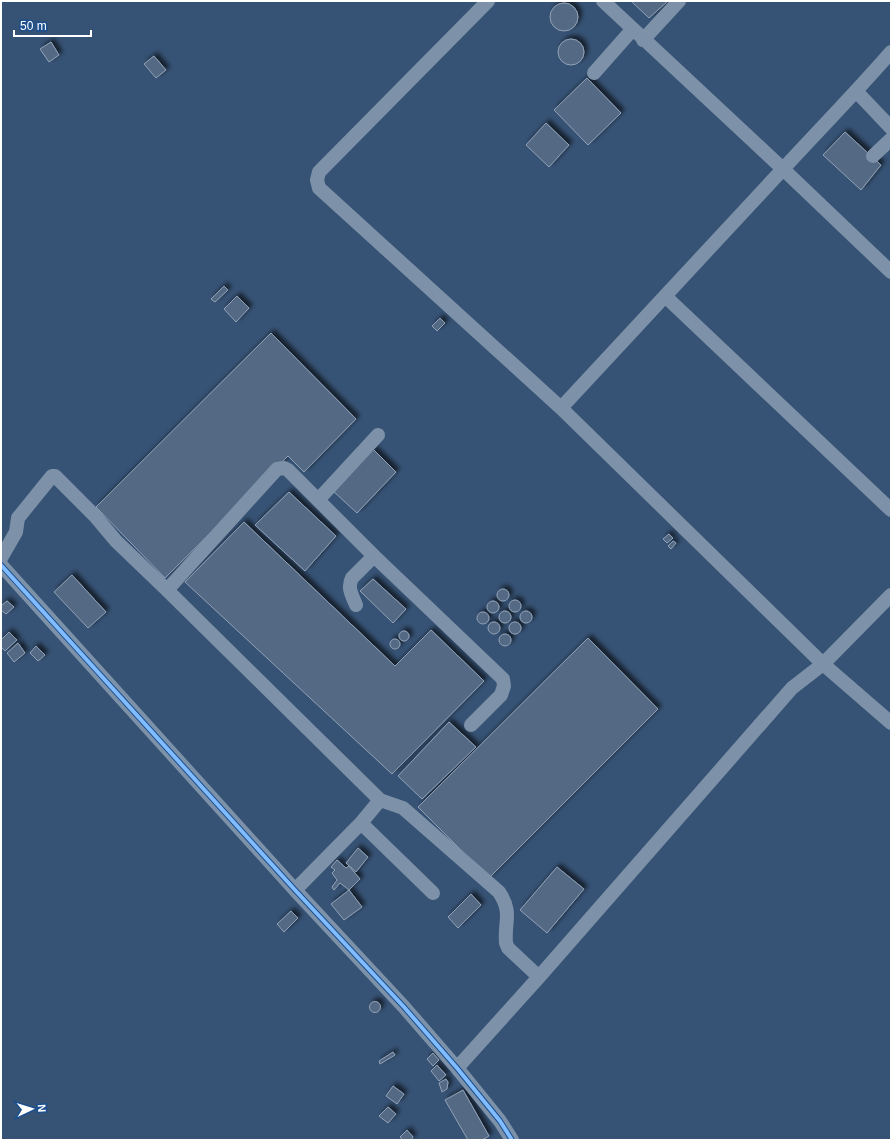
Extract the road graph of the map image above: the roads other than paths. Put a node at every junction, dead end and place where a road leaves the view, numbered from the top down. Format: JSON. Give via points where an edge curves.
{"nodes":[{"id":1,"x":488,"y":1,"type":"edge"},
{"id":2,"x":603,"y":1,"type":"edge"},
{"id":3,"x":679,"y":1,"type":"edge"},
{"id":4,"x":632,"y":30,"type":"junction"},
{"id":5,"x":643,"y":40,"type":"junction"},
{"id":6,"x":891,"y":52,"type":"edge"},
{"id":7,"x":594,"y":73,"type":"dead end"},
{"id":8,"x":856,"y":91,"type":"junction"},
{"id":9,"x":891,"y":128,"type":"edge"},
{"id":10,"x":891,"y":139,"type":"edge"},
{"id":11,"x":873,"y":156,"type":"dead end"},
{"id":12,"x":783,"y":169,"type":"junction"},
{"id":13,"x":891,"y":271,"type":"edge"},
{"id":14,"x":665,"y":296,"type":"junction"},
{"id":15,"x":561,"y":408,"type":"junction"},
{"id":16,"x":378,"y":434,"type":"dead end"},
{"id":17,"x":318,"y":500,"type":"junction"},
{"id":18,"x":891,"y":510,"type":"edge"},
{"id":19,"x":374,"y":556,"type":"junction"},
{"id":20,"x":1,"y":558,"type":"edge"},
{"id":21,"x":1,"y":565,"type":"edge"},
{"id":22,"x":166,"y":590,"type":"junction"},
{"id":23,"x":891,"y":595,"type":"edge"},
{"id":24,"x":356,"y":605,"type":"dead end"},
{"id":25,"x":823,"y":664,"type":"junction"},
{"id":26,"x":891,"y":723,"type":"edge"},
{"id":27,"x":471,"y":725,"type":"dead end"},
{"id":28,"x":380,"y":800,"type":"junction"},
{"id":29,"x":361,"y":823,"type":"junction"},
{"id":30,"x":295,"y":890,"type":"junction"},
{"id":31,"x":433,"y":893,"type":"dead end"},
{"id":32,"x":539,"y":977,"type":"junction"},
{"id":33,"x":457,"y":1068,"type":"junction"},
{"id":34,"x":512,"y":1140,"type":"edge"}],
"edges":[{"from":1,"to":15,"type":"street","via":[[319,172],[317,180],[319,188]]},
{"from":2,"to":4,"type":"street"},
{"from":3,"to":5,"type":"street"},
{"from":4,"to":5,"type":"street"},
{"from":4,"to":7,"type":"street"},
{"from":5,"to":12,"type":"street"},
{"from":6,"to":8,"type":"street"},
{"from":8,"to":9,"type":"street"},
{"from":8,"to":12,"type":"street"},
{"from":10,"to":11,"type":"street"},
{"from":12,"to":13,"type":"street"},
{"from":12,"to":14,"type":"street"},
{"from":14,"to":15,"type":"street"},
{"from":14,"to":18,"type":"street"},
{"from":15,"to":25,"type":"street"},
{"from":16,"to":17,"type":"street"},
{"from":17,"to":19,"type":"street"},
{"from":17,"to":22,"type":"street","via":[[288,470],[278,469]]},
{"from":19,"to":24,"type":"street","via":[[350,582],[349,588]]},
{"from":19,"to":27,"type":"street","via":[[503,679],[501,695]]},
{"from":20,"to":22,"type":"street","via":[[16,532],[18,518],[52,476],[55,476]]},
{"from":21,"to":30,"type":"street"},
{"from":22,"to":28,"type":"street"},
{"from":23,"to":25,"type":"street"},
{"from":25,"to":26,"type":"street"},
{"from":25,"to":32,"type":"street","via":[[792,688]]},
{"from":28,"to":29,"type":"street"},
{"from":28,"to":32,"type":"street","via":[[403,808],[499,892],[508,910],[506,944]]},
{"from":29,"to":30,"type":"street"},
{"from":29,"to":31,"type":"street"},
{"from":30,"to":33,"type":"street"},
{"from":32,"to":33,"type":"street"},
{"from":33,"to":34,"type":"street"}]}
